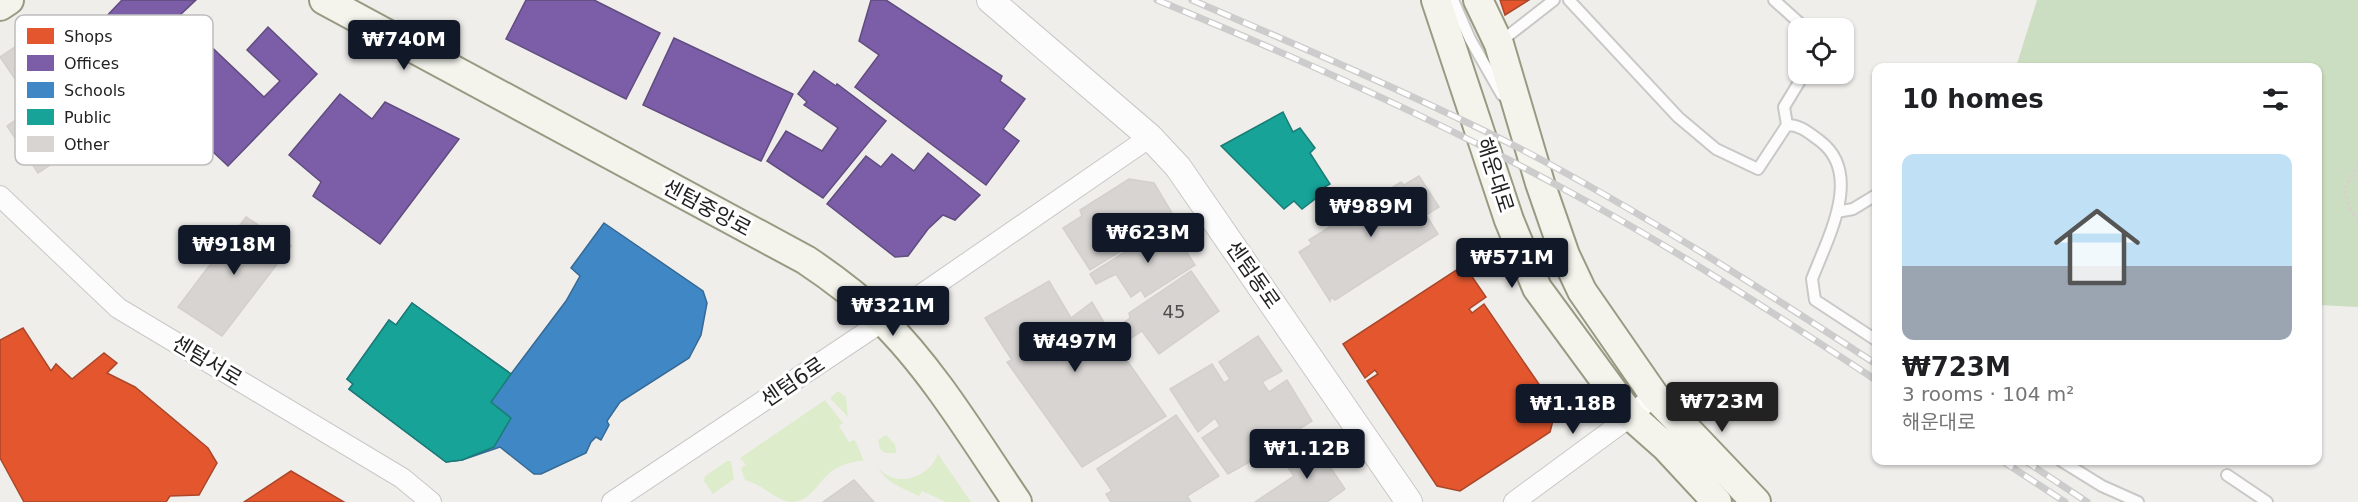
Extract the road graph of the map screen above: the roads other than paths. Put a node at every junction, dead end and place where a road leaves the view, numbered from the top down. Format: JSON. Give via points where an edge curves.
{"nodes":[{"id":1,"x":9,"y":0,"type":"edge"},
{"id":2,"x":324,"y":0,"type":"edge"},
{"id":3,"x":990,"y":0,"type":"edge"},
{"id":4,"x":1436,"y":0,"type":"edge"},
{"id":5,"x":1453,"y":0,"type":"edge"},
{"id":6,"x":1478,"y":0,"type":"edge"},
{"id":7,"x":1554,"y":0,"type":"edge"},
{"id":8,"x":1569,"y":0,"type":"edge"},
{"id":9,"x":1774,"y":0,"type":"edge"},
{"id":10,"x":0,"y":6,"type":"edge"},
{"id":11,"x":1794,"y":18,"type":"edge"},
{"id":12,"x":1499,"y":44,"type":"junction"},
{"id":13,"x":1798,"y":84,"type":"edge"},
{"id":14,"x":1787,"y":125,"type":"junction"},
{"id":15,"x":1150,"y":137,"type":"junction"},
{"id":16,"x":1527,"y":140,"type":"junction"},
{"id":17,"x":0,"y":196,"type":"edge"},
{"id":18,"x":1872,"y":197,"type":"edge"},
{"id":19,"x":1837,"y":212,"type":"junction"},
{"id":20,"x":883,"y":321,"type":"junction"},
{"id":21,"x":1872,"y":337,"type":"edge"},
{"id":22,"x":1654,"y":395,"type":"junction"},
{"id":23,"x":1631,"y":416,"type":"junction"},
{"id":24,"x":2068,"y":465,"type":"edge"},
{"id":25,"x":2228,"y":475,"type":"dead end"},
{"id":26,"x":431,"y":502,"type":"edge"},
{"id":27,"x":612,"y":502,"type":"edge"},
{"id":28,"x":1017,"y":502,"type":"edge"},
{"id":29,"x":1410,"y":502,"type":"edge"},
{"id":30,"x":1514,"y":502,"type":"edge"},
{"id":31,"x":1716,"y":502,"type":"edge"},
{"id":32,"x":1756,"y":502,"type":"edge"},
{"id":33,"x":2138,"y":502,"type":"edge"},
{"id":34,"x":2267,"y":502,"type":"edge"}],
"edges":[{"from":1,"to":10,"type":"main road"},
{"from":2,"to":20,"type":"main road","name":"센텀중앙로","via":[[806,260],[839,282]]},
{"from":3,"to":15,"type":"street","name":"센텀동로"},
{"from":4,"to":23,"type":"main road","name":"해운대로","via":[[1509,219],[1537,288]]},
{"from":5,"to":16,"type":"lane","via":[[1470,39]]},
{"from":6,"to":12,"type":"main road","name":"해운대로"},
{"from":7,"to":12,"type":"lane"},
{"from":8,"to":14,"type":"lane","via":[[1678,117],[1716,149],[1758,169]]},
{"from":9,"to":11,"type":"lane"},
{"from":12,"to":16,"type":"main road","name":"해운대로"},
{"from":13,"to":14,"type":"lane","via":[[1784,107]]},
{"from":14,"to":19,"type":"lane","via":[[1800,127],[1829,148],[1836,159],[1841,185]]},
{"from":15,"to":20,"type":"street","name":"센텀6로"},
{"from":15,"to":29,"type":"street","name":"센텀동로","via":[[1178,167]]},
{"from":16,"to":22,"type":"main road","name":"해운대로","via":[[1565,255],[1582,291]]},
{"from":17,"to":26,"type":"street","name":"센텀서로","via":[[118,308],[402,478]]},
{"from":18,"to":19,"type":"lane","via":[[1853,209]]},
{"from":19,"to":21,"type":"lane","via":[[1812,279],[1812,291],[1815,300]]},
{"from":20,"to":27,"type":"street","name":"센텀6로"},
{"from":20,"to":28,"type":"main road","name":"센텀중앙로","via":[[923,367]]},
{"from":22,"to":23,"type":"street"},
{"from":22,"to":32,"type":"main road","name":"해운대로"},
{"from":23,"to":30,"type":"street"},
{"from":23,"to":31,"type":"main road","name":"해운대로","via":[[1666,447]]},
{"from":24,"to":33,"type":"lane"},
{"from":25,"to":34,"type":"lane"}]}
